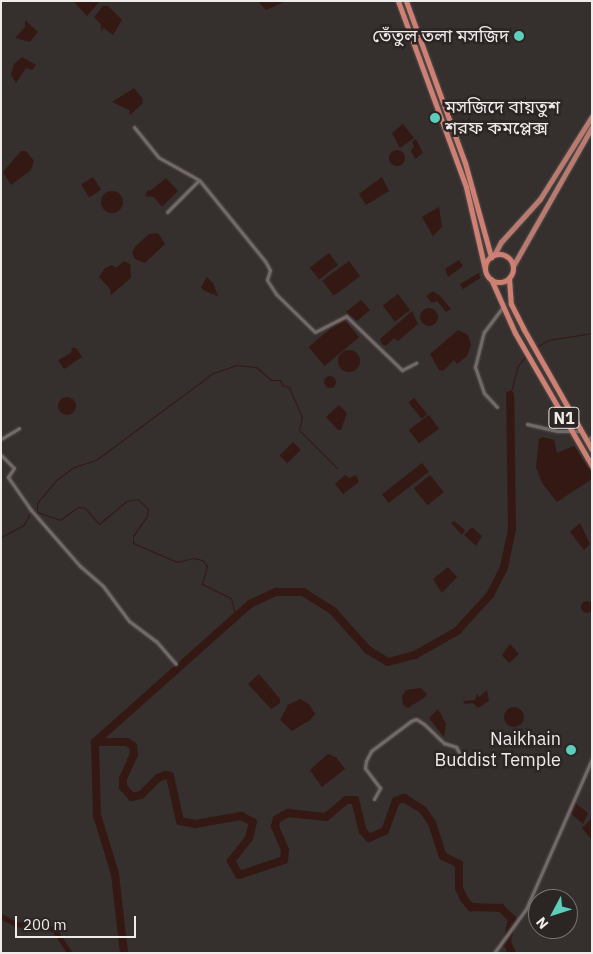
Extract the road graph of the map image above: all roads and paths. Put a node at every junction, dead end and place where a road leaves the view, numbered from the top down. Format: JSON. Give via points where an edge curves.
{"nodes":[{"id":1,"x":398,"y":1,"type":"edge"},
{"id":2,"x":406,"y":1,"type":"edge"},
{"id":3,"x":592,"y":116,"type":"edge"},
{"id":4,"x":134,"y":127,"type":"dead end"},
{"id":5,"x":592,"y":127,"type":"edge"},
{"id":6,"x":200,"y":181,"type":"junction"},
{"id":7,"x":167,"y":212,"type":"dead end"},
{"id":8,"x":493,"y":256,"type":"junction"},
{"id":9,"x":513,"y":266,"type":"junction"},
{"id":10,"x":485,"y":269,"type":"junction"},
{"id":11,"x":509,"y":278,"type":"junction"},
{"id":12,"x":491,"y":279,"type":"junction"},
{"id":13,"x":503,"y":307,"type":"junction"},
{"id":14,"x":416,"y":363,"type":"dead end"},
{"id":15,"x":497,"y":407,"type":"dead end"},
{"id":16,"x":527,"y":424,"type":"dead end"},
{"id":17,"x":19,"y":428,"type":"dead end"},
{"id":18,"x":581,"y":431,"type":"junction"},
{"id":19,"x":572,"y":432,"type":"junction"},
{"id":20,"x":1,"y":439,"type":"edge"},
{"id":21,"x":589,"y":439,"type":"edge"},
{"id":22,"x":592,"y":450,"type":"edge"},
{"id":23,"x":1,"y":455,"type":"edge"},
{"id":24,"x":592,"y":466,"type":"edge"},
{"id":25,"x":176,"y":664,"type":"dead end"},
{"id":26,"x":460,"y":754,"type":"dead end"},
{"id":27,"x":592,"y":759,"type":"edge"},
{"id":28,"x":374,"y":799,"type":"dead end"},
{"id":29,"x":494,"y":953,"type":"edge"}],
"edges":[{"from":1,"to":10,"type":"highway","number":"N1","via":[[466,187]]},
{"from":2,"to":8,"type":"highway","via":[[465,163]]},
{"from":3,"to":8,"type":"main road","via":[[540,199],[501,242]]},
{"from":4,"to":6,"type":"street","via":[[158,157],[180,166]]},
{"from":5,"to":9,"type":"main road"},
{"from":6,"to":7,"type":"street"},
{"from":6,"to":14,"type":"street","via":[[265,261],[270,270],[267,280],[276,294],[315,332],[346,316],[402,370]]},
{"from":8,"to":9,"type":"highway","via":[[505,256]]},
{"from":8,"to":10,"type":"highway"},
{"from":9,"to":11,"type":"highway","number":"N1"},
{"from":10,"to":12,"type":"highway","number":"N1"},
{"from":11,"to":12,"type":"highway","via":[[498,282]]},
{"from":11,"to":18,"type":"highway","number":"N1","via":[[511,304]]},
{"from":12,"to":13,"type":"highway","number":"N1"},
{"from":13,"to":15,"type":"street","via":[[484,332],[475,367],[484,393]]},
{"from":13,"to":19,"type":"highway","number":"N1","via":[[515,334]]},
{"from":16,"to":19,"type":"street"},
{"from":17,"to":20,"type":"street"},
{"from":18,"to":19,"type":"street"},
{"from":18,"to":21,"type":"highway","number":"N1"},
{"from":19,"to":24,"type":"highway","number":"N1"},
{"from":21,"to":22,"type":"highway","number":"N1"},
{"from":23,"to":25,"type":"street","via":[[14,468],[8,476],[31,510],[80,566],[103,586],[129,621],[156,641]]},
{"from":26,"to":28,"type":"street","via":[[456,747],[444,743],[424,724],[416,719],[410,721],[371,751],[366,761],[366,768],[380,788]]},
{"from":27,"to":29,"type":"street","via":[[526,909]]}]}
